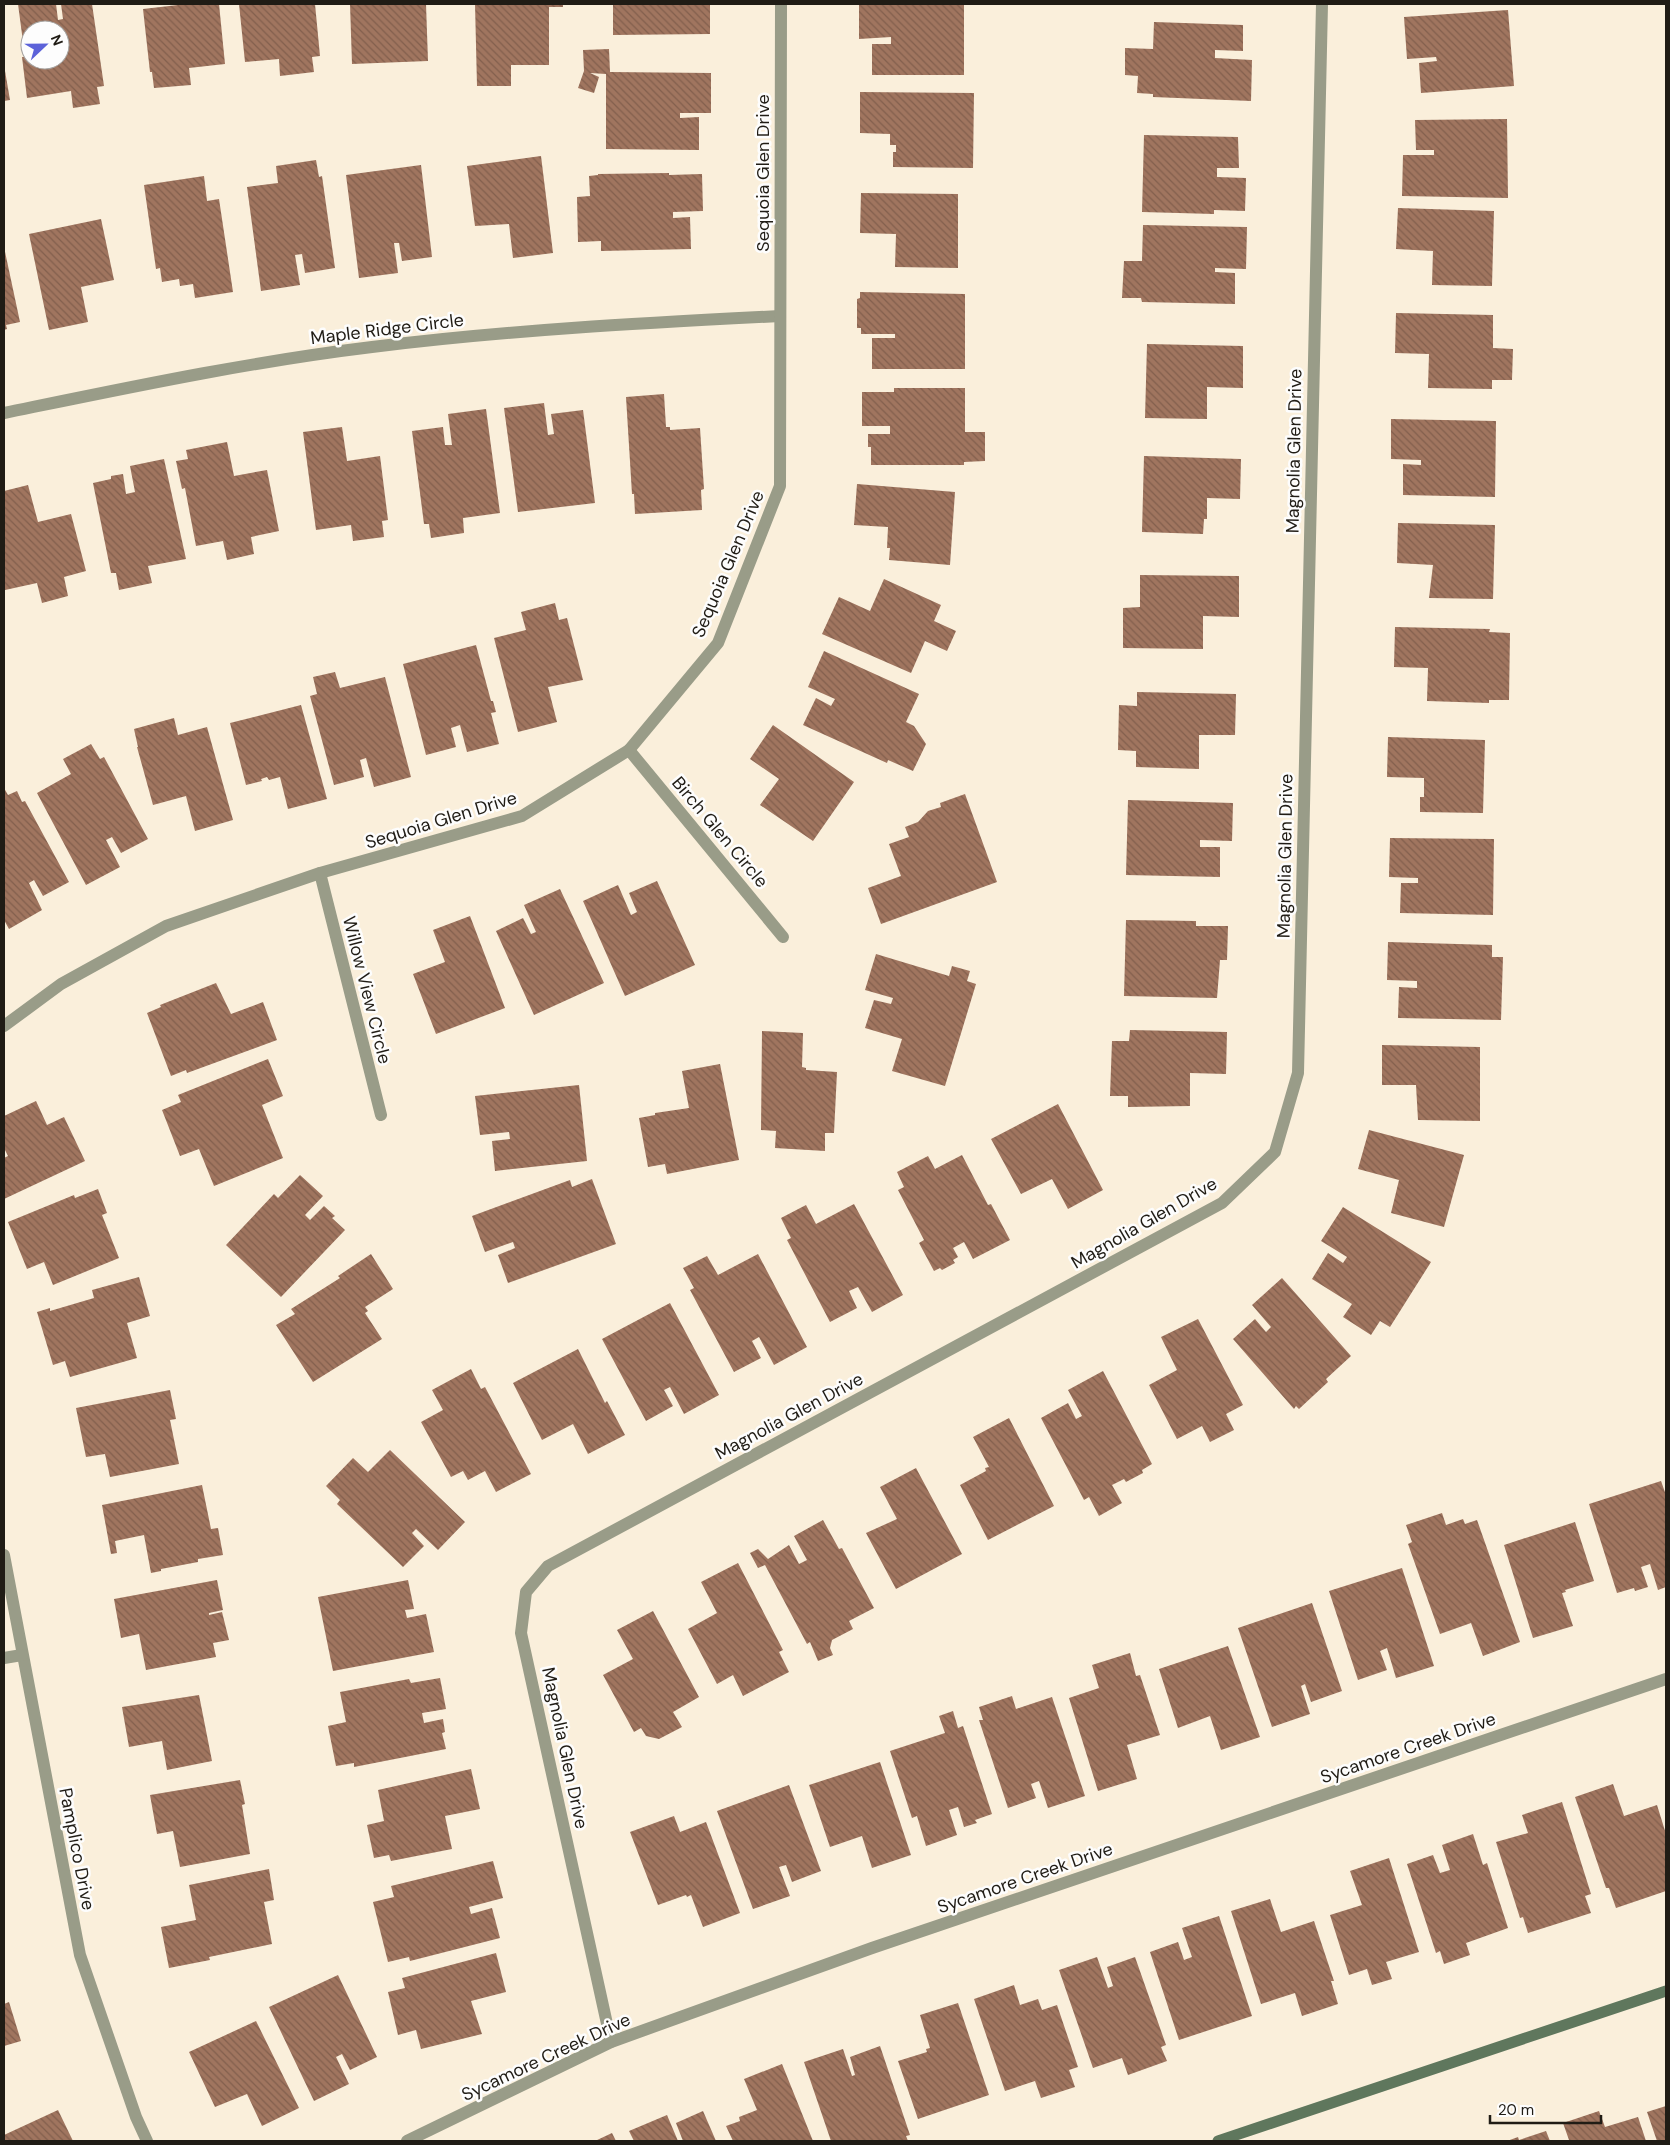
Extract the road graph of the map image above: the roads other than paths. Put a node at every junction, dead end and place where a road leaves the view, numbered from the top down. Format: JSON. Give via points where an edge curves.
{"nodes":[{"id":1,"x":781,"y":4,"type":"edge"},
{"id":2,"x":1322,"y":4,"type":"edge"},
{"id":3,"x":780,"y":316,"type":"junction"},
{"id":4,"x":4,"y":412,"type":"edge"},
{"id":5,"x":629,"y":750,"type":"junction"},
{"id":6,"x":320,"y":874,"type":"junction"},
{"id":7,"x":783,"y":937,"type":"dead end"},
{"id":8,"x":4,"y":1026,"type":"edge"},
{"id":9,"x":381,"y":1115,"type":"dead end"},
{"id":10,"x":4,"y":1555,"type":"edge"},
{"id":11,"x":22,"y":1655,"type":"junction"},
{"id":12,"x":4,"y":1658,"type":"edge"},
{"id":13,"x":1666,"y":1679,"type":"edge"},
{"id":14,"x":611,"y":2042,"type":"junction"},
{"id":15,"x":147,"y":2141,"type":"edge"},
{"id":16,"x":407,"y":2141,"type":"edge"}],
"edges":[{"from":1,"to":3,"type":"street","name":"Sequoia Glen Drive"},
{"from":2,"to":14,"type":"street","name":"Magnolia Glen Drive","via":[[1298,1073],[1275,1152],[1222,1203],[548,1566],[526,1592],[522,1633]]},
{"from":3,"to":4,"type":"street","name":"Maple Ridge Circle","via":[[582,326],[372,347],[212,371]]},
{"from":3,"to":5,"type":"street","name":"Sequoia Glen Drive","via":[[780,486],[718,643]]},
{"from":5,"to":6,"type":"street","name":"Sequoia Glen Drive","via":[[522,816]]},
{"from":5,"to":7,"type":"street","name":"Birch Glen Circle"},
{"from":6,"to":8,"type":"street","name":"Sequoia Glen Drive","via":[[166,926],[61,984]]},
{"from":6,"to":9,"type":"street","name":"Willow View Circle"},
{"from":10,"to":11,"type":"street","name":"Pamplico Drive"},
{"from":11,"to":12,"type":"street"},
{"from":11,"to":15,"type":"street","name":"Pamplico Drive","via":[[80,1955]]},
{"from":13,"to":14,"type":"street","name":"Sycamore Creek Drive","via":[[882,1944]]},
{"from":14,"to":16,"type":"street","name":"Sycamore Creek Drive"}]}
